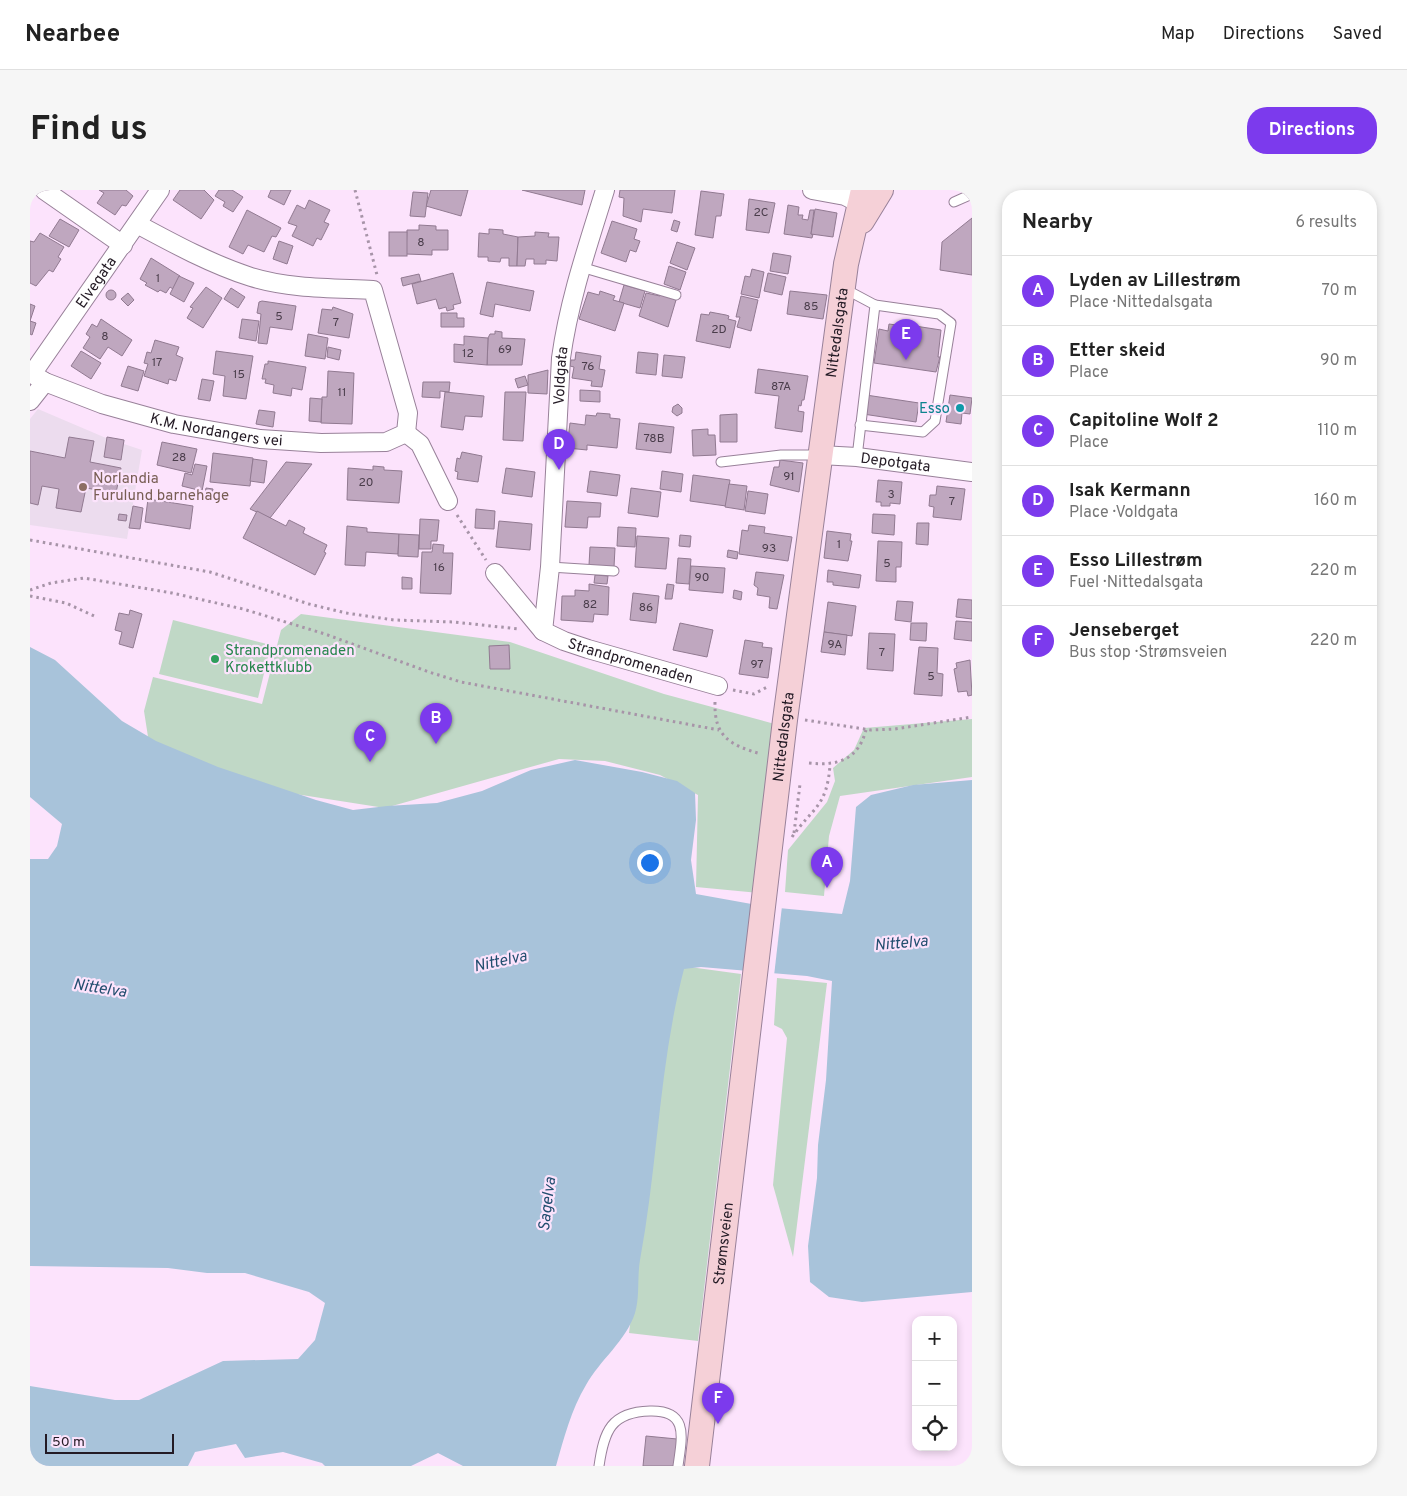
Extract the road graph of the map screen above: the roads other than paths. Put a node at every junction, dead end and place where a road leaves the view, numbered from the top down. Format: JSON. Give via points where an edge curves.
{"nodes":[{"id":1,"x":44,"y":190,"type":"edge"},
{"id":2,"x":160,"y":190,"type":"edge"},
{"id":3,"x":605,"y":190,"type":"edge"},
{"id":4,"x":812,"y":190,"type":"edge"},
{"id":5,"x":972,"y":194,"type":"edge"},
{"id":6,"x":868,"y":198,"type":"edge"},
{"id":7,"x":954,"y":202,"type":"dead end"},
{"id":8,"x":137,"y":224,"type":"junction"},
{"id":9,"x":123,"y":244,"type":"junction"},
{"id":10,"x":581,"y":267,"type":"junction"},
{"id":11,"x":843,"y":288,"type":"junction"},
{"id":12,"x":676,"y":295,"type":"dead end"},
{"id":13,"x":875,"y":305,"type":"junction"},
{"id":14,"x":36,"y":376,"type":"edge"},
{"id":15,"x":30,"y":401,"type":"edge"},
{"id":16,"x":860,"y":425,"type":"junction"},
{"id":17,"x":406,"y":433,"type":"junction"},
{"id":18,"x":820,"y":455,"type":"junction"},
{"id":19,"x":857,"y":457,"type":"junction"},
{"id":20,"x":722,"y":462,"type":"dead end"},
{"id":21,"x":972,"y":472,"type":"edge"},
{"id":22,"x":448,"y":500,"type":"road end"},
{"id":23,"x":550,"y":567,"type":"junction"},
{"id":24,"x":614,"y":571,"type":"dead end"},
{"id":25,"x":495,"y":573,"type":"road end"},
{"id":26,"x":543,"y":631,"type":"junction"},
{"id":27,"x":718,"y":686,"type":"road end"},
{"id":28,"x":749,"y":1021,"type":"joint"},
{"id":29,"x":599,"y":1466,"type":"edge"},
{"id":30,"x":678,"y":1466,"type":"edge"},
{"id":31,"x":698,"y":1466,"type":"edge"}],
"edges":[{"from":1,"to":9,"type":"street"},
{"from":2,"to":8,"type":"street","name":"Elvegata"},
{"from":3,"to":10,"type":"street","name":"Voldgata"},
{"from":4,"to":6,"type":"street"},
{"from":5,"to":7,"type":"lane"},
{"from":6,"to":11,"type":"main road","name":"Nittedalsgata","via":[[850,240]]},
{"from":8,"to":9,"type":"street","name":"Elvegata"},
{"from":8,"to":17,"type":"street","via":[[204,260],[253,277],[309,286],[373,290],[408,413]]},
{"from":9,"to":14,"type":"street","name":"Elvegata"},
{"from":10,"to":12,"type":"lane"},
{"from":10,"to":23,"type":"street","name":"Voldgata","via":[[561,358]]},
{"from":11,"to":13,"type":"lane"},
{"from":11,"to":18,"type":"main road","name":"Nittedalsgata"},
{"from":13,"to":16,"type":"lane"},
{"from":13,"to":16,"type":"lane","via":[[940,314],[951,323],[935,421],[923,432]]},
{"from":14,"to":15,"type":"street","name":"Elvegata"},
{"from":14,"to":17,"type":"street","name":"K.M. Nordangers vei","via":[[102,404],[174,424],[260,439],[321,443],[386,442]]},
{"from":16,"to":19,"type":"lane"},
{"from":17,"to":22,"type":"street","via":[[420,444]]},
{"from":18,"to":19,"type":"street","name":"Depotgata"},
{"from":18,"to":20,"type":"lane","via":[[781,455]]},
{"from":18,"to":28,"type":"main road","name":"Nittedalsgata","via":[[778,851]]},
{"from":19,"to":21,"type":"street","name":"Depotgata"},
{"from":23,"to":24,"type":"lane"},
{"from":23,"to":26,"type":"street","name":"Voldgata"},
{"from":25,"to":26,"type":"street"},
{"from":26,"to":27,"type":"street","name":"Strandpromenaden","via":[[588,649]]},
{"from":28,"to":31,"type":"main road","name":"Strømsveien"},
{"from":29,"to":30,"type":"lane","via":[[604,1443],[617,1419],[626,1413],[657,1411],[670,1413],[678,1421],[682,1438]]}]}
